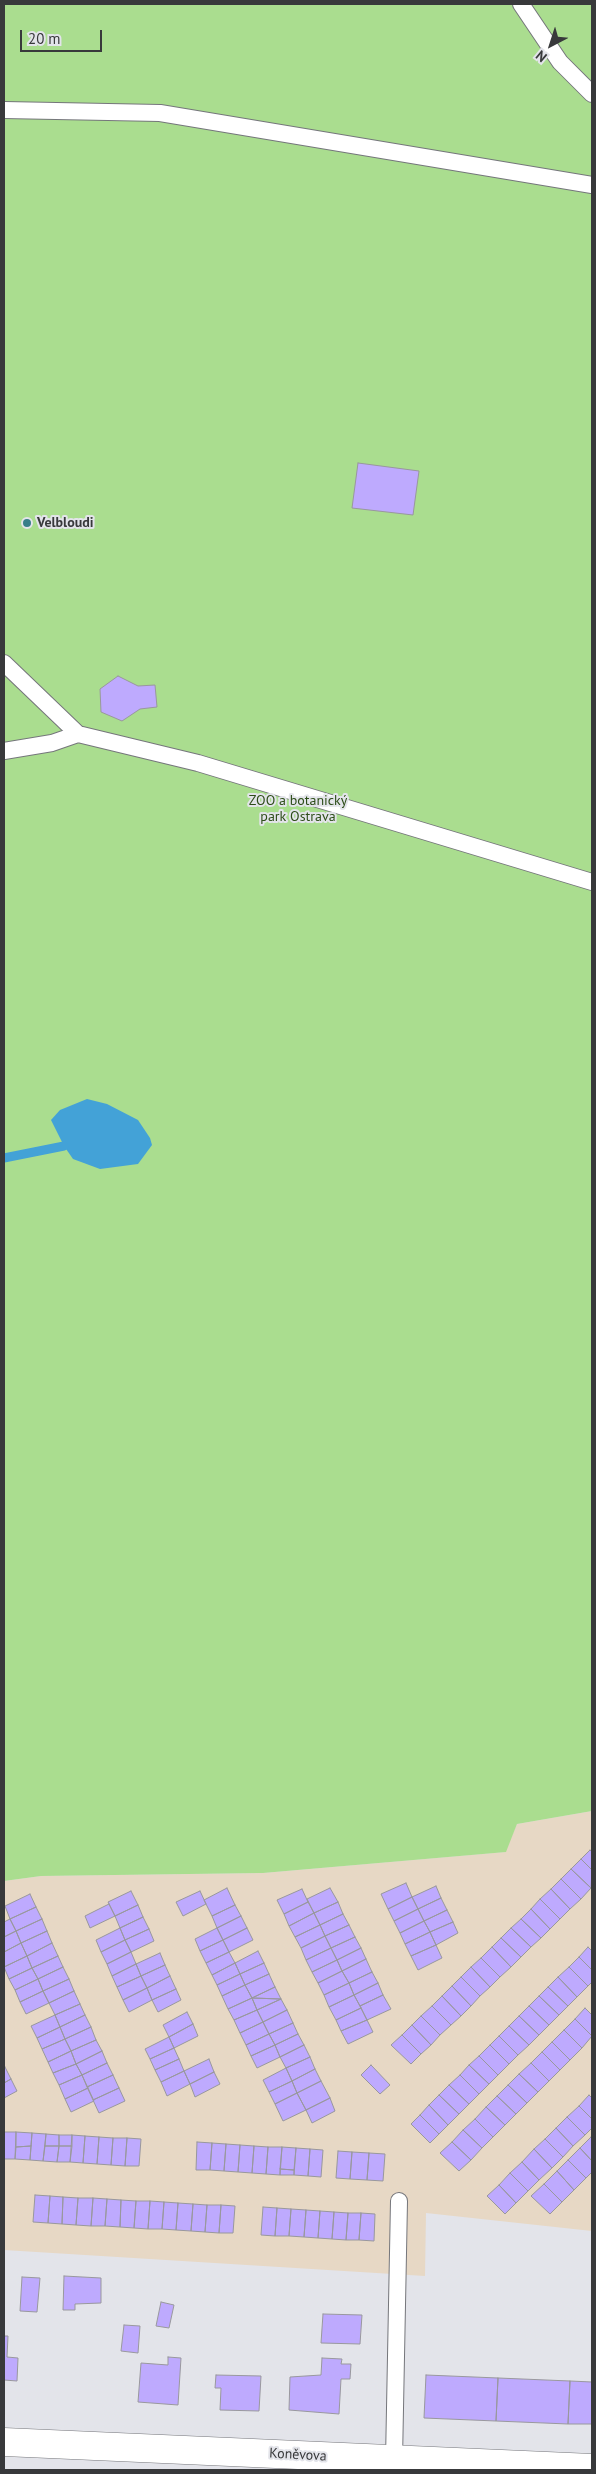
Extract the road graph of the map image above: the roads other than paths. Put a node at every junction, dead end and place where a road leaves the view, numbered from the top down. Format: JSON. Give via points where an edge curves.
{"nodes":[{"id":1,"x":521,"y":4,"type":"edge"},
{"id":2,"x":592,"y":94,"type":"edge"},
{"id":3,"x":4,"y":110,"type":"edge"},
{"id":4,"x":592,"y":186,"type":"edge"},
{"id":5,"x":4,"y":663,"type":"edge"},
{"id":6,"x":78,"y":734,"type":"junction"},
{"id":7,"x":4,"y":751,"type":"edge"},
{"id":8,"x":592,"y":882,"type":"edge"},
{"id":9,"x":399,"y":2200,"type":"dead end"},
{"id":10,"x":4,"y":2442,"type":"edge"},
{"id":11,"x":394,"y":2460,"type":"junction"},
{"id":12,"x":592,"y":2468,"type":"edge"}],
"edges":[{"from":1,"to":2,"type":"lane","via":[[560,62]]},
{"from":3,"to":4,"type":"lane","via":[[160,113]]},
{"from":5,"to":6,"type":"lane"},
{"from":6,"to":7,"type":"lane","via":[[52,743]]},
{"from":6,"to":8,"type":"lane","via":[[198,763]]},
{"from":9,"to":11,"type":"lane"},
{"from":10,"to":11,"type":"street","name":"Koněvova"},
{"from":11,"to":12,"type":"street","name":"Koněvova"}]}
